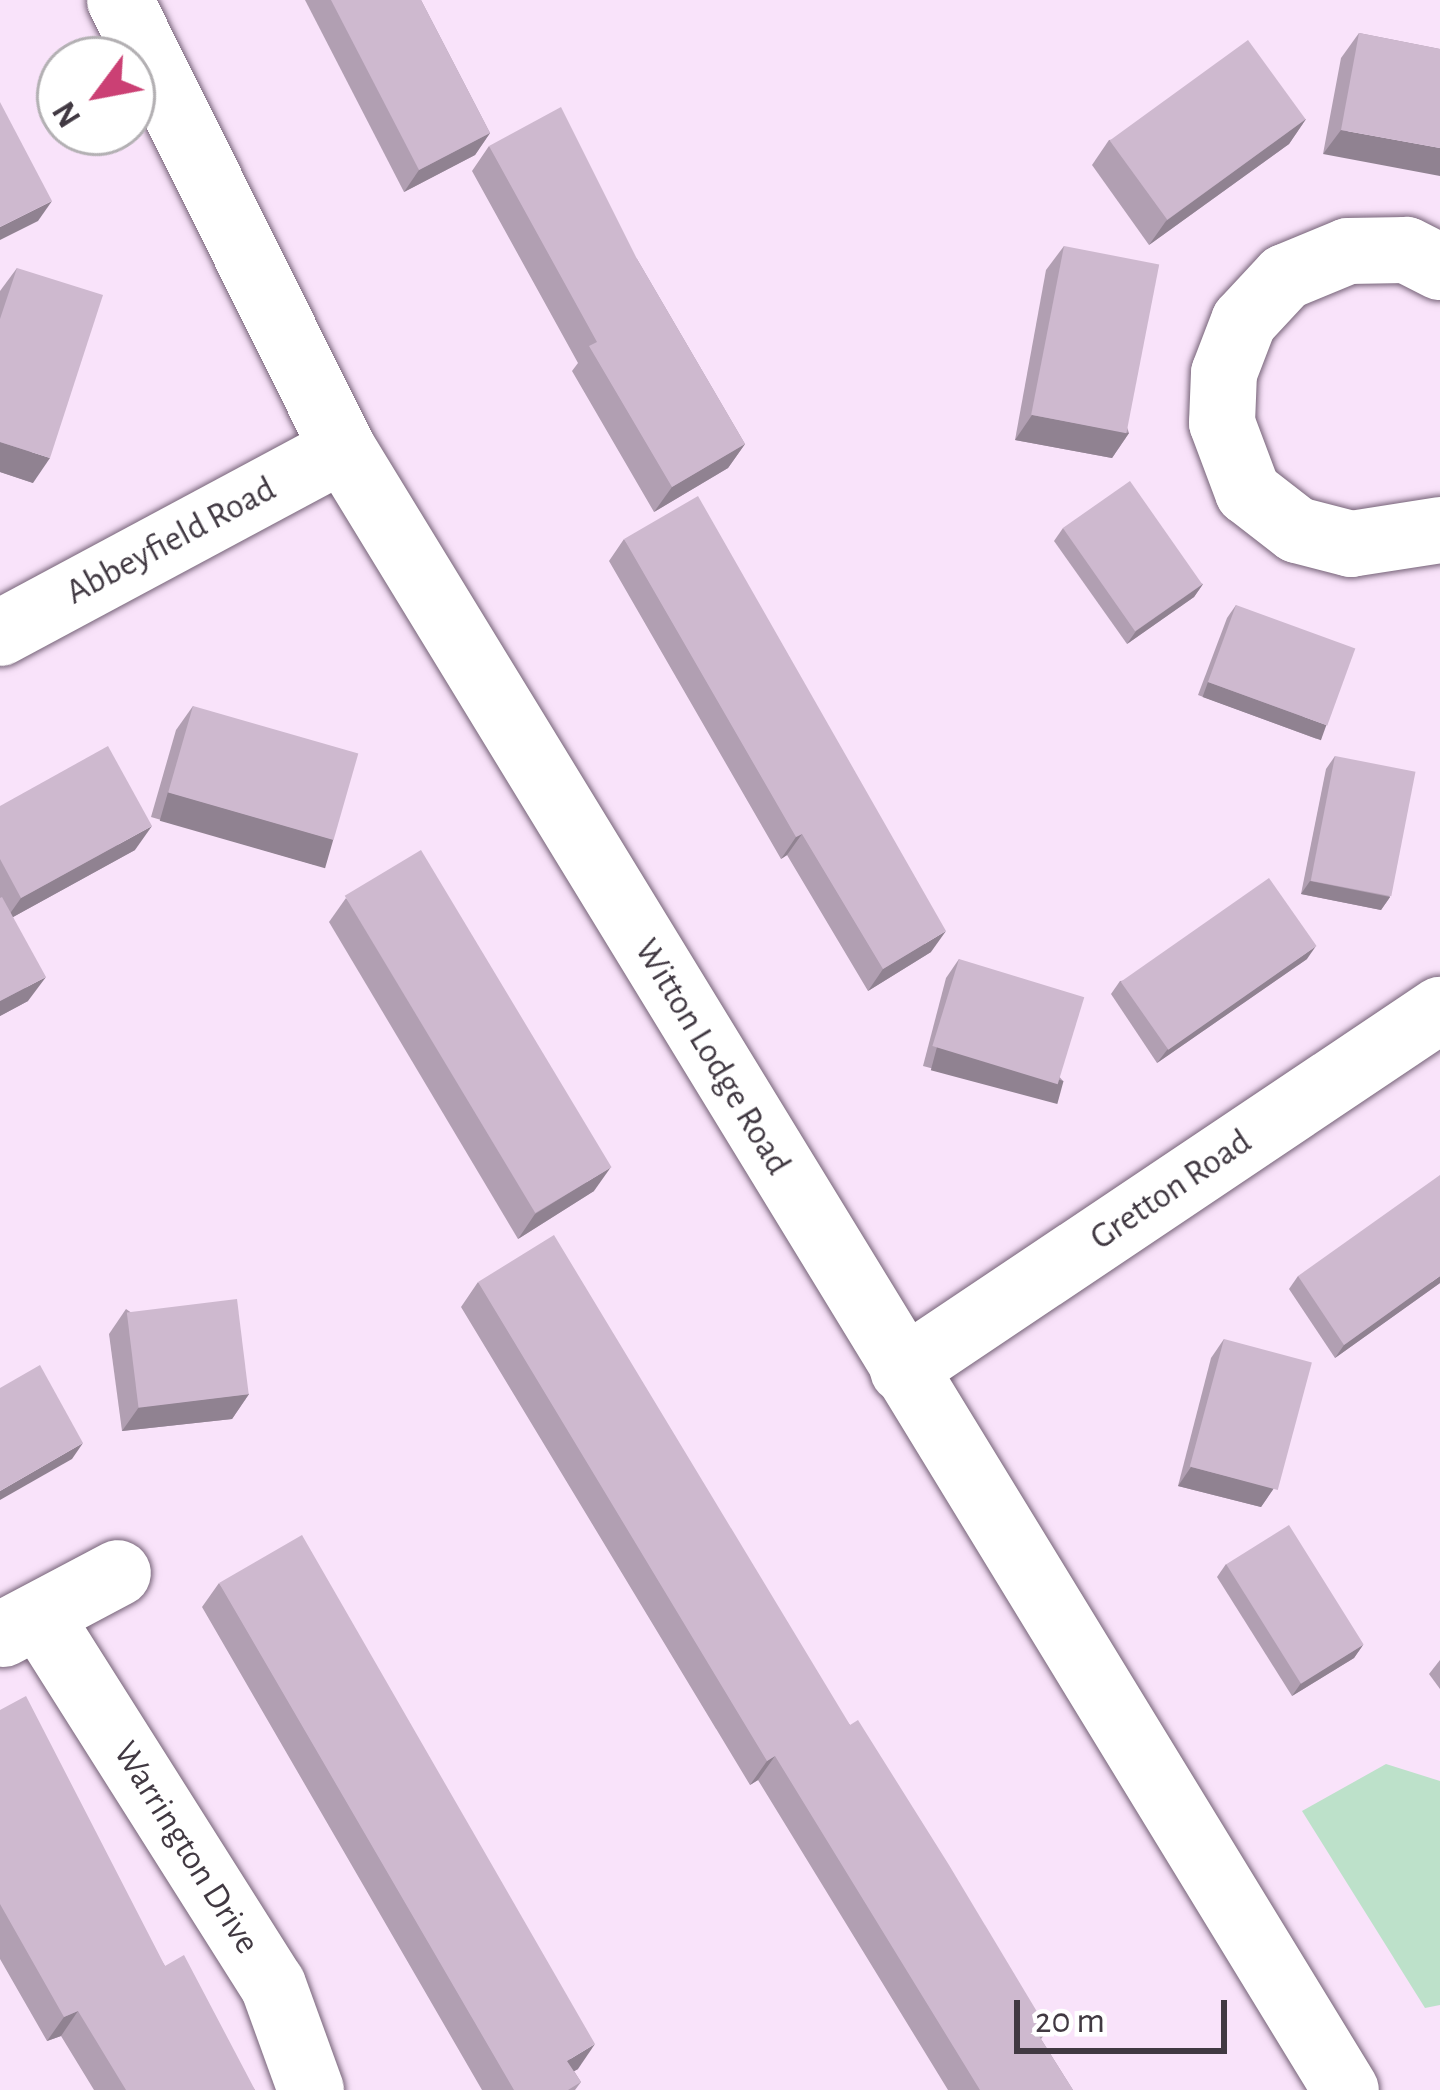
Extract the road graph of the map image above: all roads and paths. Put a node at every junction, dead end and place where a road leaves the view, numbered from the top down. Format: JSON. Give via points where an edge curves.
{"nodes":[{"id":1,"x":120,"y":0,"type":"edge"},
{"id":2,"x":1440,"y":267,"type":"edge"},
{"id":3,"x":343,"y":449,"type":"junction"},
{"id":4,"x":1440,"y":530,"type":"edge"},
{"id":5,"x":0,"y":633,"type":"edge"},
{"id":6,"x":1440,"y":1010,"type":"edge"},
{"id":7,"x":903,"y":1370,"type":"junction"},
{"id":8,"x":118,"y":1573,"type":"dead end"},
{"id":9,"x":20,"y":1626,"type":"edge"},
{"id":10,"x":311,"y":2090,"type":"edge"},
{"id":11,"x":1346,"y":2090,"type":"edge"}],
"edges":[{"from":1,"to":3,"type":"street","name":"Witton Lodge Road"},
{"from":2,"to":4,"type":"street","via":[[1406,250],[1348,251],[1285,277],[1244,321],[1224,373],[1222,423],[1248,492],[1297,530],[1351,544]]},
{"from":3,"to":5,"type":"street","name":"Abbeyfield Road"},
{"from":3,"to":7,"type":"street","name":"Witton Lodge Road"},
{"from":6,"to":7,"type":"street","name":"Gretton Road"},
{"from":7,"to":11,"type":"street","name":"Witton Lodge Road"},
{"from":8,"to":9,"type":"street","name":"Warrington Drive"},
{"from":9,"to":10,"type":"street","name":"Warrington Drive","via":[[273,1985]]}]}
